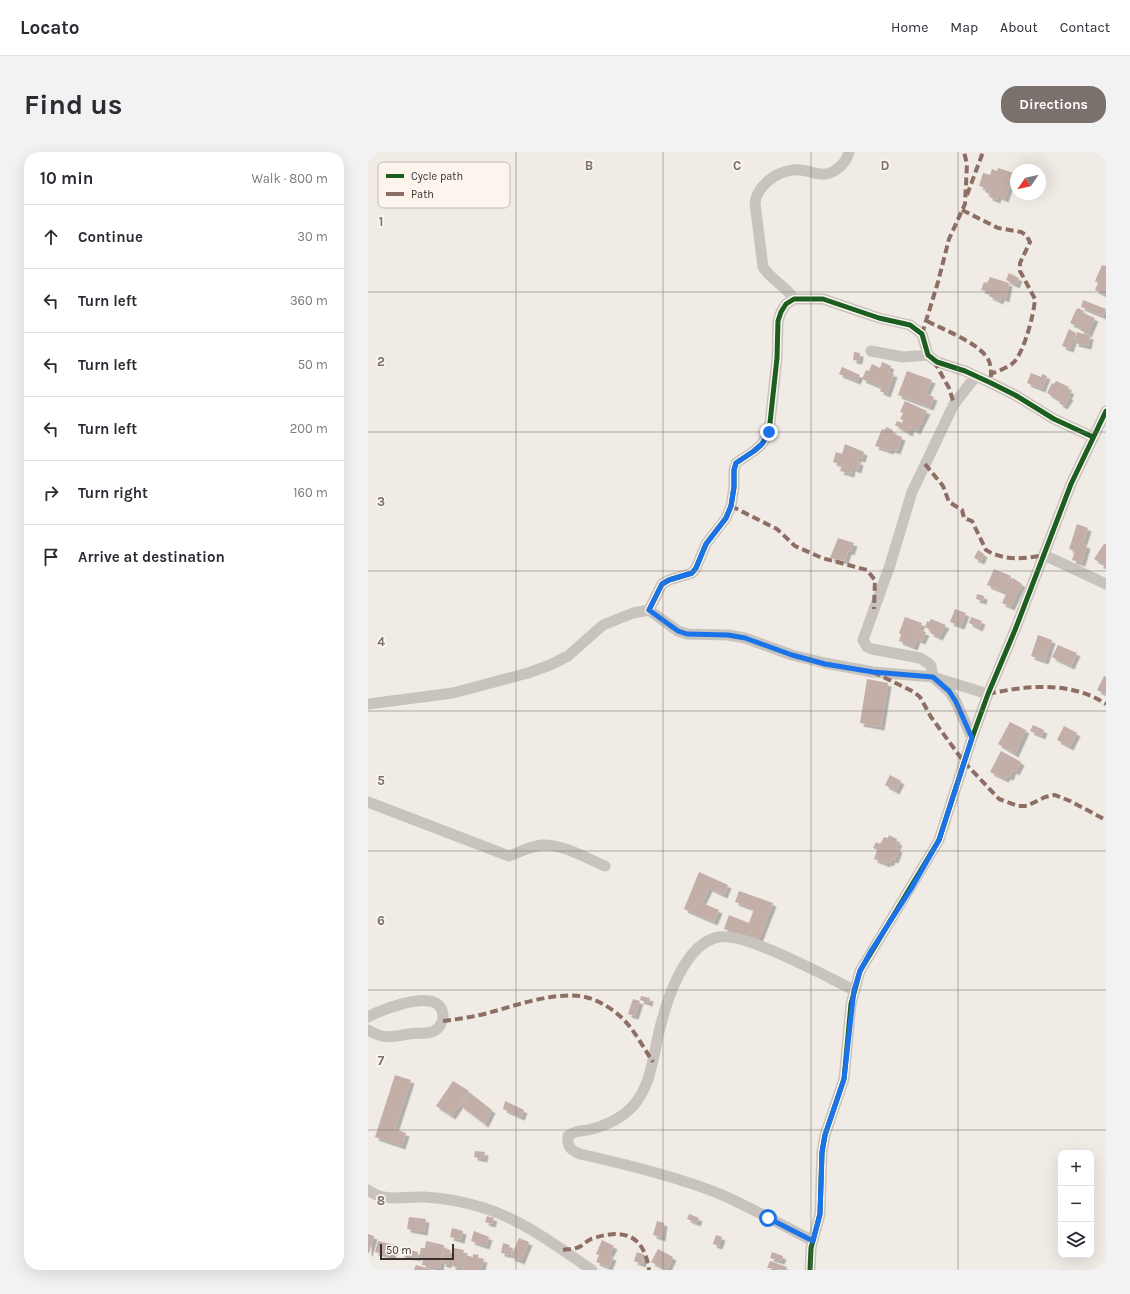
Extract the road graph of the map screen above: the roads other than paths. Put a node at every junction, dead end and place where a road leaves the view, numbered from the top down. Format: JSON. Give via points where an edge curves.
{"nodes":[{"id":1,"x":849,"y":152,"type":"edge"},
{"id":2,"x":794,"y":300,"type":"junction"},
{"id":3,"x":871,"y":351,"type":"dead end"},
{"id":4,"x":928,"y":355,"type":"junction"},
{"id":5,"x":976,"y":376,"type":"junction"},
{"id":6,"x":1106,"y":411,"type":"edge"},
{"id":7,"x":1093,"y":437,"type":"junction"},
{"id":8,"x":1044,"y":555,"type":"junction"},
{"id":9,"x":1106,"y":584,"type":"edge"},
{"id":10,"x":649,"y":610,"type":"junction"},
{"id":11,"x":933,"y":677,"type":"junction"},
{"id":12,"x":988,"y":694,"type":"junction"},
{"id":13,"x":368,"y":704,"type":"edge"},
{"id":14,"x":972,"y":738,"type":"junction"},
{"id":15,"x":368,"y":802,"type":"edge"},
{"id":16,"x":605,"y":866,"type":"dead end"},
{"id":17,"x":854,"y":990,"type":"junction"},
{"id":18,"x":368,"y":1017,"type":"edge"},
{"id":19,"x":368,"y":1030,"type":"edge"},
{"id":20,"x":368,"y":1190,"type":"edge"},
{"id":21,"x":813,"y":1241,"type":"junction"},
{"id":22,"x":592,"y":1270,"type":"edge"},
{"id":23,"x":810,"y":1270,"type":"edge"}],
"edges":[{"from":1,"to":2,"type":"street","via":[[842,166],[833,173],[819,175],[794,170],[783,172],[772,177],[756,195],[754,203],[763,267],[769,276],[786,288]]},
{"from":2,"to":4,"type":"street","via":[[824,299],[879,318],[910,325],[922,334]]},
{"from":2,"to":10,"type":"street","via":[[786,304],[778,321],[769,432],[762,444],[736,463],[731,506],[720,527],[706,544],[696,568],[692,573],[662,584]]},
{"from":3,"to":4,"type":"street","via":[[903,357]]},
{"from":4,"to":5,"type":"street","via":[[937,362]]},
{"from":5,"to":7,"type":"street","via":[[1015,395],[1054,419]]},
{"from":5,"to":11,"type":"street","via":[[954,404],[912,492],[890,565],[863,640],[867,647],[872,649],[925,660]]},
{"from":6,"to":7,"type":"street"},
{"from":7,"to":8,"type":"street","via":[[1071,484]]},
{"from":8,"to":9,"type":"street"},
{"from":8,"to":12,"type":"street"},
{"from":10,"to":11,"type":"street","via":[[678,631],[687,634],[728,635],[825,664],[873,672]]},
{"from":10,"to":13,"type":"street","via":[[633,613],[603,625],[568,656],[528,673],[453,693]]},
{"from":11,"to":12,"type":"street"},
{"from":11,"to":14,"type":"street","via":[[949,691]]},
{"from":12,"to":14,"type":"street"},
{"from":14,"to":17,"type":"street","via":[[939,840],[871,951],[860,971]]},
{"from":15,"to":16,"type":"street","via":[[505,855],[543,845]]},
{"from":17,"to":21,"type":"street","via":[[844,1079],[822,1152],[820,1214]]},
{"from":17,"to":21,"type":"street","via":[[737,937],[720,936],[710,939],[697,950],[676,980],[665,1008],[644,1089],[634,1105],[620,1118],[568,1136],[571,1150],[580,1154],[641,1169],[718,1194]]},
{"from":18,"to":19,"type":"street","via":[[420,1000],[432,1001],[440,1006],[443,1014],[442,1022],[428,1033],[387,1038]]},
{"from":20,"to":22,"type":"street","via":[[384,1198],[423,1197],[454,1200],[484,1208],[523,1225]]},
{"from":21,"to":23,"type":"street"}]}
